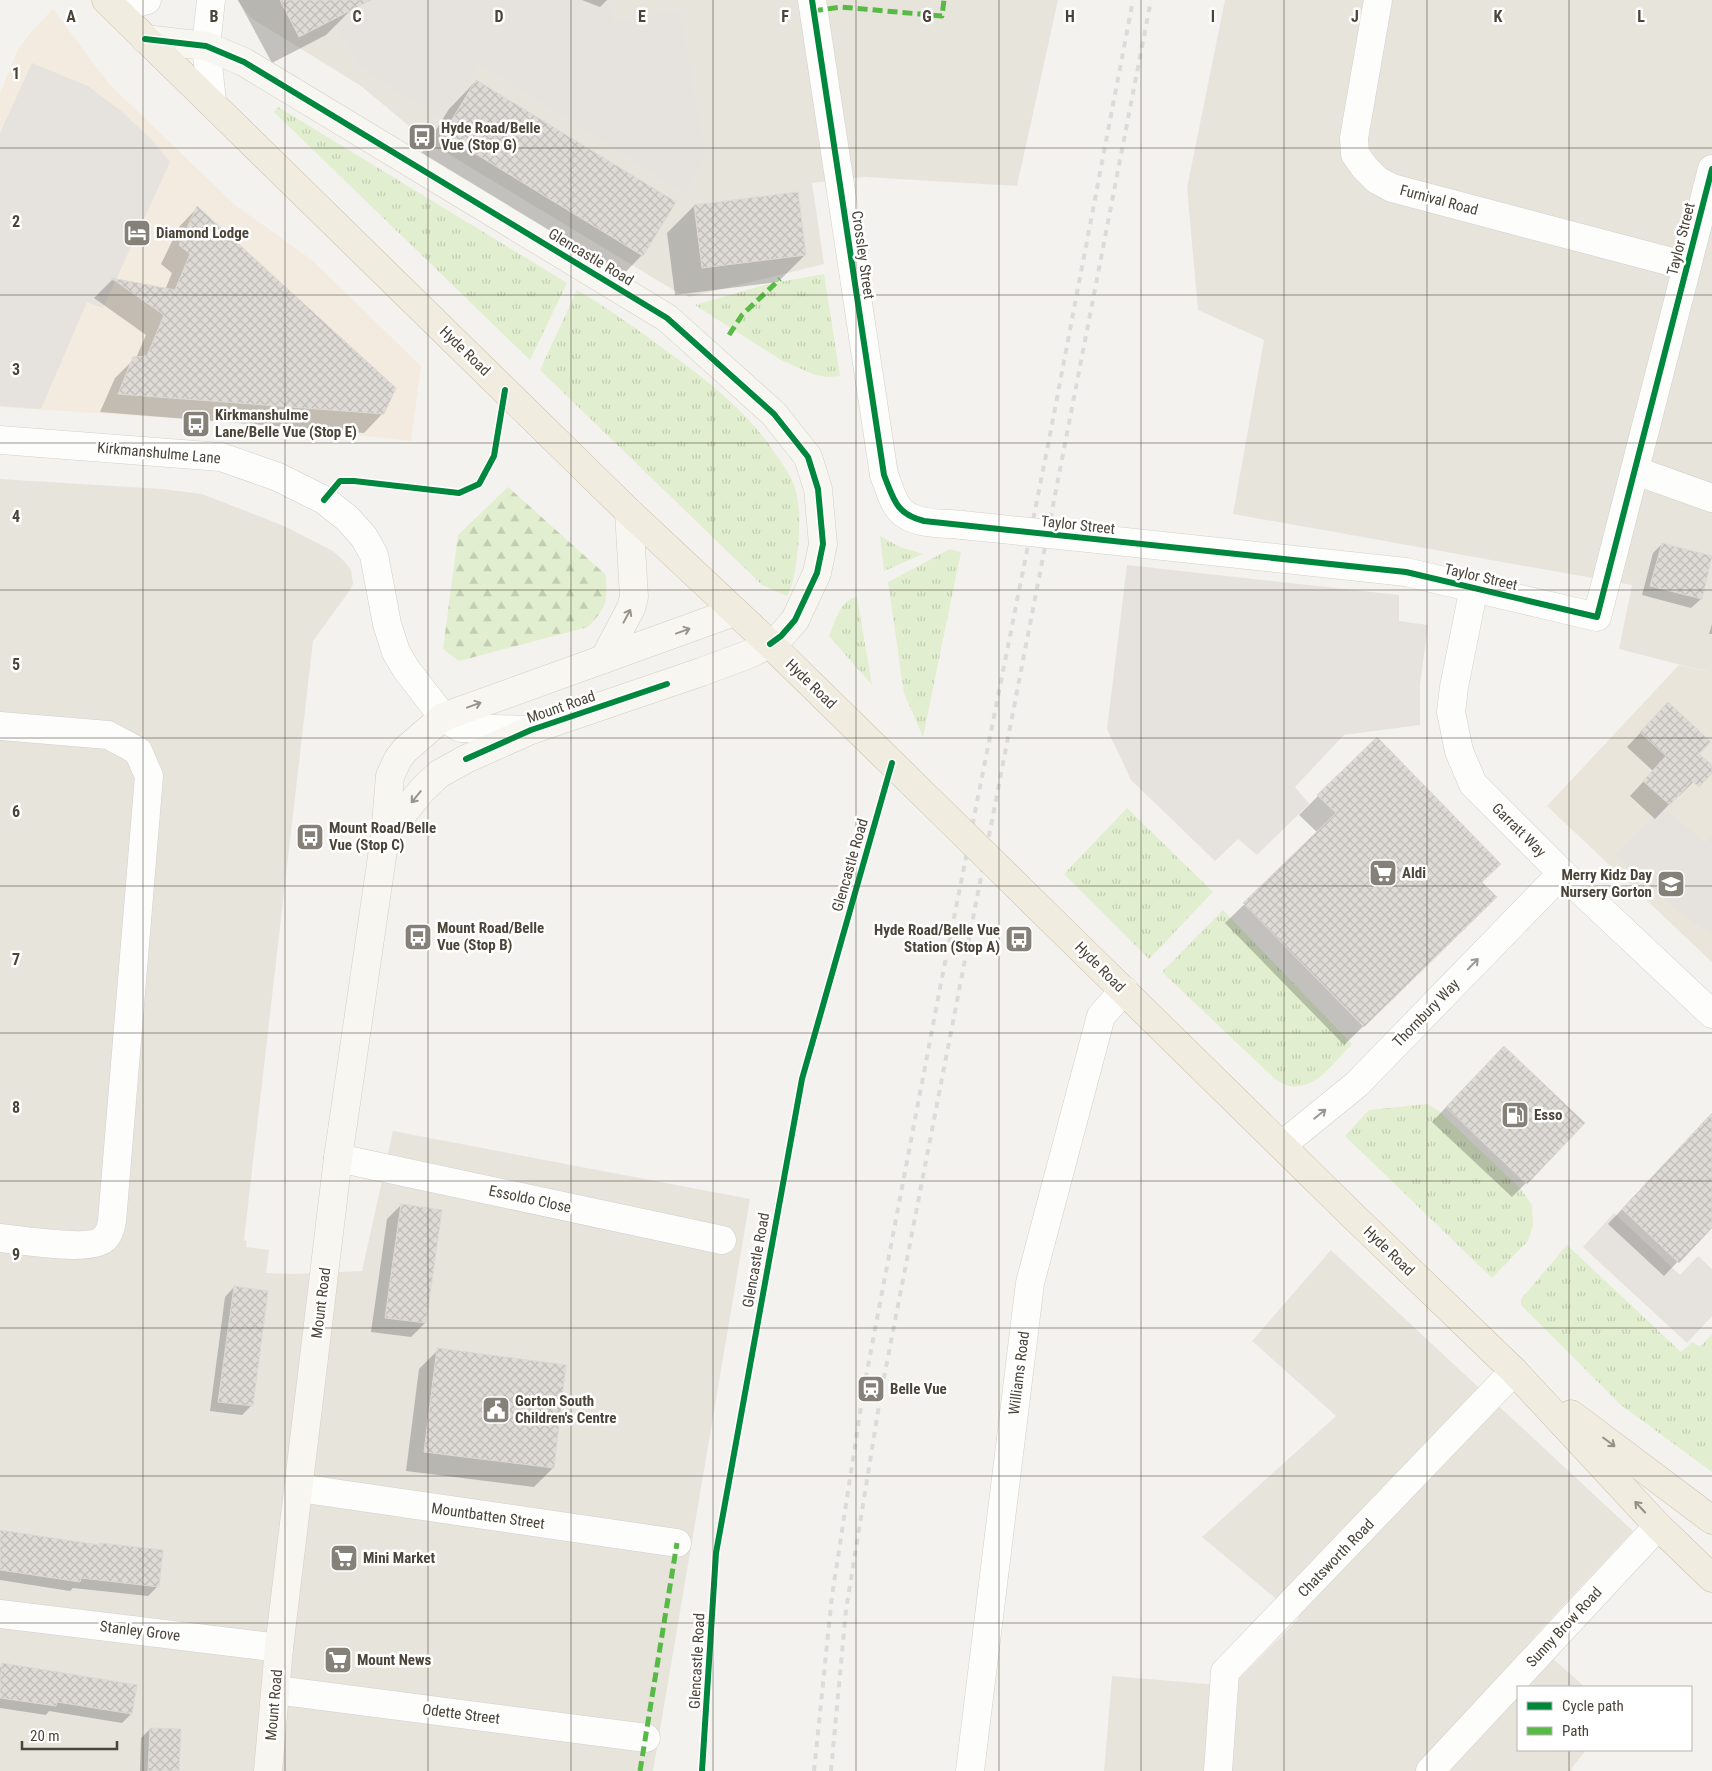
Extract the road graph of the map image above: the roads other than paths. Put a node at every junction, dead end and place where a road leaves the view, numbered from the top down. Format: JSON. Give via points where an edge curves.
{"nodes":[{"id":1,"x":147,"y":0,"type":"edge"},
{"id":2,"x":211,"y":0,"type":"edge"},
{"id":3,"x":812,"y":0,"type":"edge"},
{"id":4,"x":1378,"y":0,"type":"edge"},
{"id":5,"x":111,"y":5,"type":"edge"},
{"id":6,"x":146,"y":39,"type":"junction"},
{"id":7,"x":206,"y":46,"type":"junction"},
{"id":8,"x":212,"y":102,"type":"junction"},
{"id":9,"x":1712,"y":169,"type":"edge"},
{"id":10,"x":1687,"y":266,"type":"junction"},
{"id":11,"x":0,"y":440,"type":"edge"},
{"id":12,"x":1636,"y":471,"type":"junction"},
{"id":13,"x":1712,"y":498,"type":"edge"},
{"id":14,"x":901,"y":511,"type":"joint"},
{"id":15,"x":629,"y":512,"type":"junction"},
{"id":16,"x":1474,"y":587,"type":"junction"},
{"id":17,"x":734,"y":612,"type":"junction"},
{"id":18,"x":770,"y":644,"type":"junction"},
{"id":19,"x":604,"y":659,"type":"junction"},
{"id":20,"x":443,"y":717,"type":"junction"},
{"id":21,"x":0,"y":726,"type":"edge"},
{"id":22,"x":531,"y":730,"type":"junction"},
{"id":23,"x":384,"y":836,"type":"junction"},
{"id":24,"x":1562,"y":873,"type":"junction"},
{"id":25,"x":1124,"y":990,"type":"junction"},
{"id":26,"x":1712,"y":1014,"type":"edge"},
{"id":27,"x":1282,"y":1146,"type":"junction"},
{"id":28,"x":338,"y":1158,"type":"junction"},
{"id":29,"x":0,"y":1238,"type":"edge"},
{"id":30,"x":722,"y":1240,"type":"dead end"},
{"id":31,"x":1514,"y":1371,"type":"junction"},
{"id":32,"x":299,"y":1488,"type":"junction"},
{"id":33,"x":1712,"y":1520,"type":"edge"},
{"id":34,"x":1658,"y":1526,"type":"junction"},
{"id":35,"x":677,"y":1543,"type":"dead end"},
{"id":36,"x":1712,"y":1578,"type":"edge"},
{"id":37,"x":0,"y":1614,"type":"edge"},
{"id":38,"x":279,"y":1648,"type":"junction"},
{"id":39,"x":276,"y":1690,"type":"junction"},
{"id":40,"x":646,"y":1738,"type":"dead end"},
{"id":41,"x":268,"y":1771,"type":"edge"},
{"id":42,"x":970,"y":1771,"type":"edge"},
{"id":43,"x":1218,"y":1771,"type":"edge"},
{"id":44,"x":1430,"y":1771,"type":"edge"}],
"edges":[{"from":1,"to":5,"type":"street"},
{"from":2,"to":7,"type":"street"},
{"from":3,"to":14,"type":"street","name":"Crossley Street","via":[[884,475]]},
{"from":4,"to":10,"type":"street","name":"Furnival Road","via":[[1354,138],[1356,154],[1377,180],[1392,188]]},
{"from":5,"to":6,"type":"highway","name":"Hyde Road"},
{"from":6,"to":7,"type":"main road","name":"Glencastle Road"},
{"from":6,"to":8,"type":"highway","name":"Hyde Road"},
{"from":7,"to":8,"type":"street"},
{"from":7,"to":18,"type":"main road","name":"Glencastle Road","via":[[252,67],[667,318],[774,414],[808,457],[818,489],[823,544],[817,573],[795,620]]},
{"from":8,"to":15,"type":"highway","name":"Hyde Road"},
{"from":9,"to":10,"type":"street","name":"Taylor Street"},
{"from":10,"to":12,"type":"street","name":"Taylor Street"},
{"from":11,"to":20,"type":"street","name":"Kirkmanshulme Lane","via":[[221,457],[278,477],[324,500],[348,518],[374,555],[387,624],[396,652]]},
{"from":12,"to":13,"type":"street"},
{"from":12,"to":16,"type":"street","name":"Taylor Street","via":[[1597,618]]},
{"from":14,"to":16,"type":"street","name":"Taylor Street","bridge":true,"via":[[924,521],[1406,572]]},
{"from":15,"to":17,"type":"highway","name":"Hyde Road"},
{"from":19,"to":15,"type":"main road","one_way":true,"via":[[634,597]]},
{"from":16,"to":24,"type":"street","name":"Garratt Way","via":[[1451,712],[1459,751],[1473,784]]},
{"from":17,"to":18,"type":"highway","name":"Hyde Road"},
{"from":19,"to":17,"type":"main road","name":"Mount Road","one_way":true},
{"from":18,"to":22,"type":"main road","name":"Mount Road","via":[[701,672]]},
{"from":18,"to":25,"type":"highway","name":"Hyde Road","bridge":true},
{"from":20,"to":19,"type":"main road","name":"Mount Road","one_way":true},
{"from":20,"to":22,"type":"street","name":"Kirkmanshulme Lane","via":[[461,728]]},
{"from":20,"to":23,"type":"main road","name":"Mount Road","via":[[398,759],[390,776]]},
{"from":21,"to":29,"type":"street","via":[[108,735],[138,751],[149,776],[109,1232],[104,1239],[91,1245]]},
{"from":22,"to":23,"type":"main road","name":"Mount Road","one_way":true,"via":[[439,774]]},
{"from":23,"to":28,"type":"main road","name":"Mount Road"},
{"from":24,"to":26,"type":"street","name":"Garratt Way"},
{"from":27,"to":24,"type":"street","name":"Thornbury Way","one_way":true,"via":[[1357,1084]]},
{"from":25,"to":27,"type":"highway","name":"Hyde Road"},
{"from":25,"to":42,"type":"street","name":"Williams Road","via":[[1101,1016],[1030,1283]]},
{"from":27,"to":31,"type":"highway","name":"Hyde Road"},
{"from":28,"to":30,"type":"street","name":"Essoldo Close"},
{"from":28,"to":32,"type":"main road","name":"Mount Road"},
{"from":31,"to":33,"type":"highway","name":"Hyde Road","one_way":true},
{"from":34,"to":31,"type":"highway","name":"Hyde Road","one_way":true},
{"from":31,"to":43,"type":"street","name":"Chatsworth Road","via":[[1225,1672]]},
{"from":32,"to":35,"type":"street","name":"Mountbatten Street"},
{"from":32,"to":38,"type":"main road","name":"Mount Road"},
{"from":34,"to":36,"type":"highway","name":"Hyde Road"},
{"from":34,"to":44,"type":"street","name":"Sunny Brow Road"},
{"from":37,"to":38,"type":"street","name":"Stanley Grove"},
{"from":38,"to":39,"type":"main road","name":"Mount Road"},
{"from":39,"to":40,"type":"street","name":"Odette Street"},
{"from":39,"to":41,"type":"main road","name":"Mount Road"}]}
